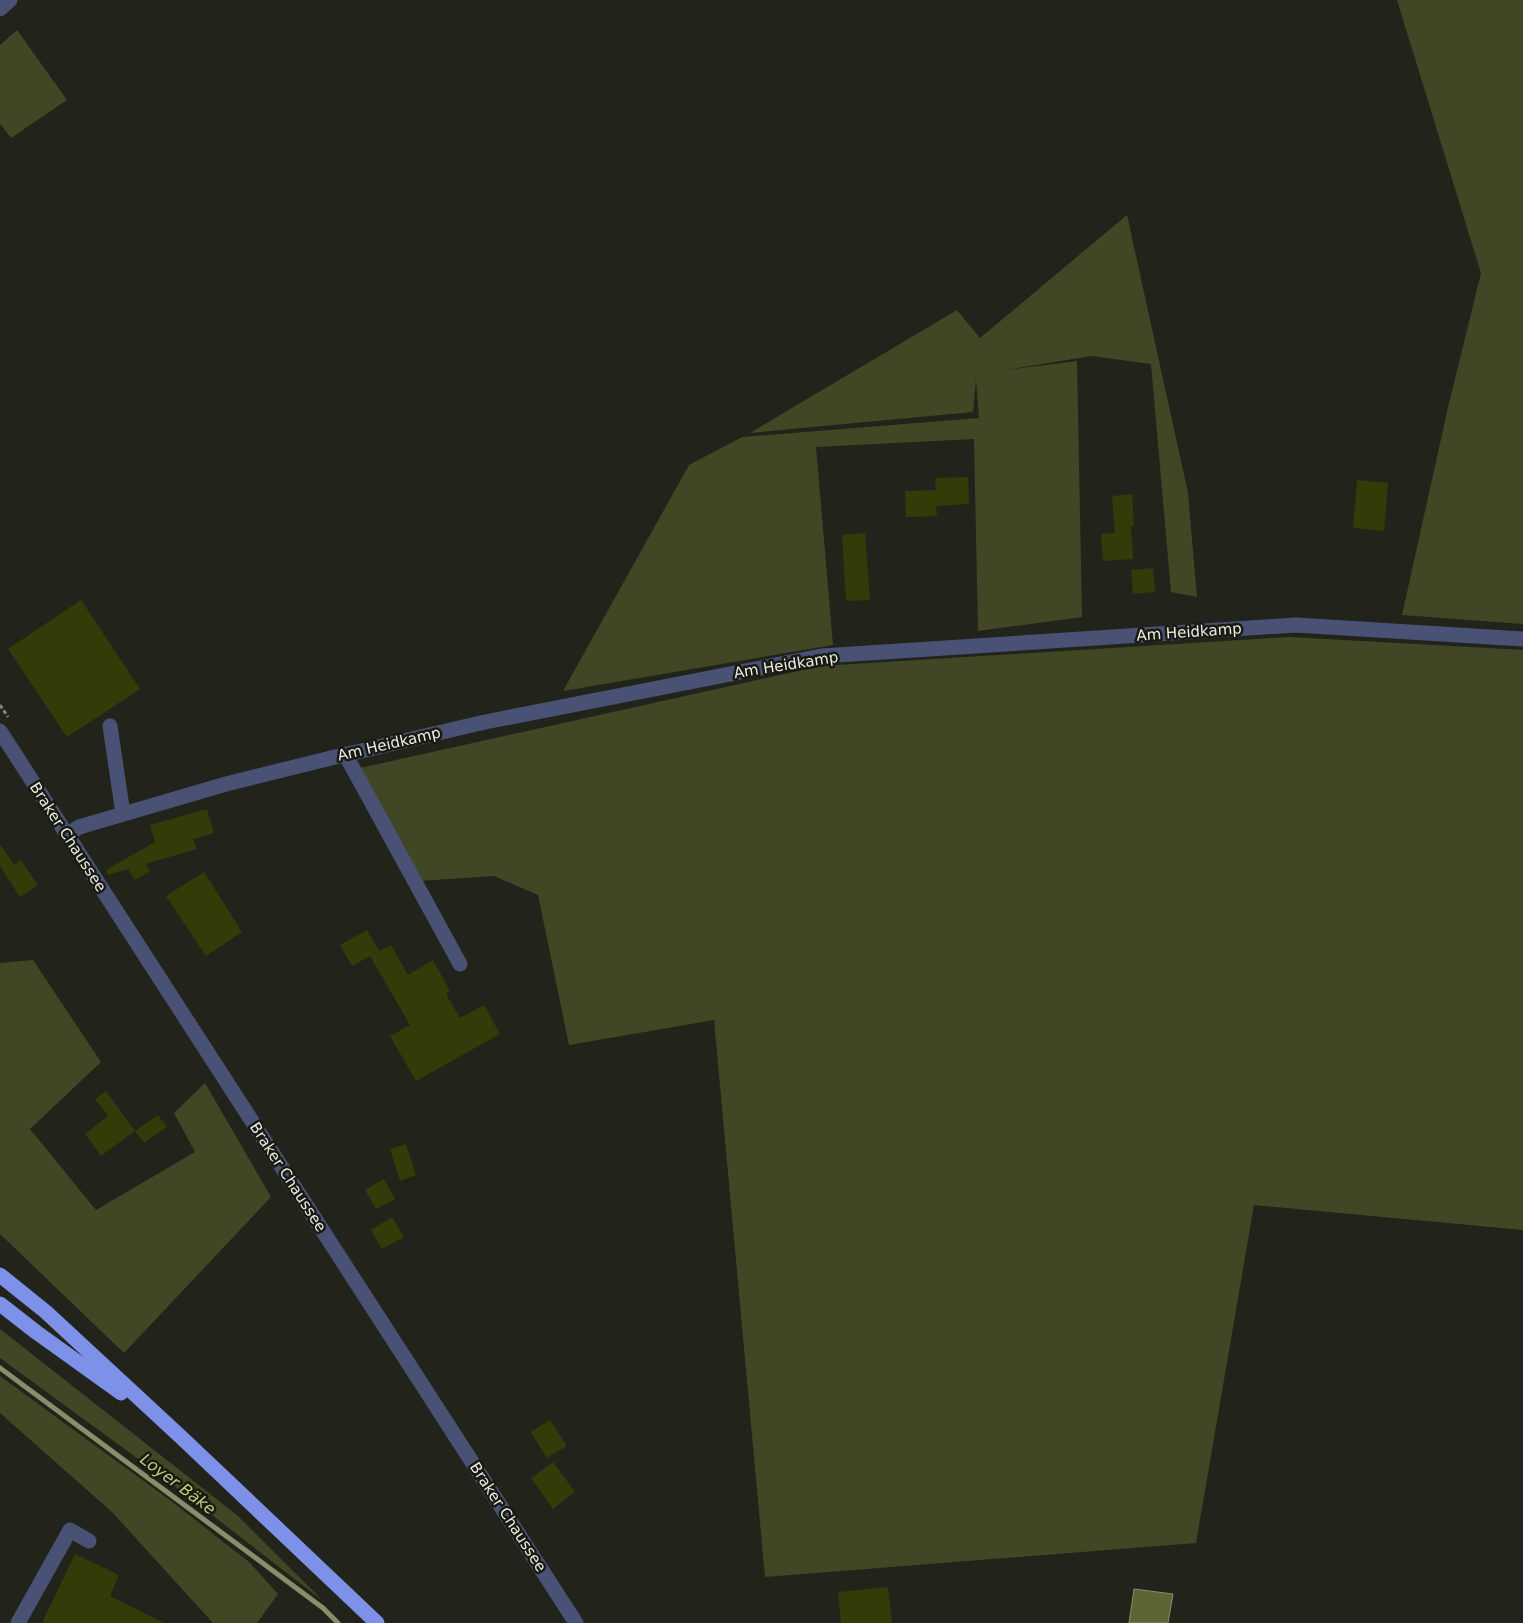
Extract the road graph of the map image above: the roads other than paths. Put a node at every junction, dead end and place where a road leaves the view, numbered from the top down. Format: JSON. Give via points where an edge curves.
{"nodes":[{"id":1,"x":10,"y":0,"type":"edge"},
{"id":2,"x":0,"y":9,"type":"edge"},
{"id":3,"x":1523,"y":639,"type":"edge"},
{"id":4,"x":110,"y":726,"type":"dead end"},
{"id":5,"x":0,"y":731,"type":"edge"},
{"id":6,"x":345,"y":754,"type":"junction"},
{"id":7,"x":123,"y":814,"type":"junction"},
{"id":8,"x":67,"y":835,"type":"junction"},
{"id":9,"x":460,"y":964,"type":"dead end"},
{"id":10,"x":0,"y":1275,"type":"edge"},
{"id":11,"x":0,"y":1304,"type":"edge"},
{"id":12,"x":182,"y":1438,"type":"junction"},
{"id":13,"x":89,"y":1541,"type":"dead end"},
{"id":14,"x":18,"y":1623,"type":"edge"},
{"id":15,"x":376,"y":1623,"type":"edge"},
{"id":16,"x":576,"y":1623,"type":"edge"}],
"edges":[{"from":1,"to":2,"type":"street"},
{"from":3,"to":6,"type":"street","name":"Am Heidkamp","via":[[1296,625],[822,656],[544,710]]},
{"from":4,"to":7,"type":"street"},
{"from":5,"to":8,"type":"street","name":"Braker Chaussee"},
{"from":6,"to":7,"type":"street","name":"Am Heidkamp"},
{"from":6,"to":9,"type":"street"},
{"from":7,"to":8,"type":"street","name":"Am Heidkamp","via":[[79,827]]},
{"from":8,"to":16,"type":"street","name":"Braker Chaussee"},
{"from":10,"to":12,"type":"highway","via":[[46,1312]]},
{"from":11,"to":12,"type":"highway"},
{"from":12,"to":15,"type":"highway"},
{"from":13,"to":14,"type":"street","via":[[70,1530]]}]}
